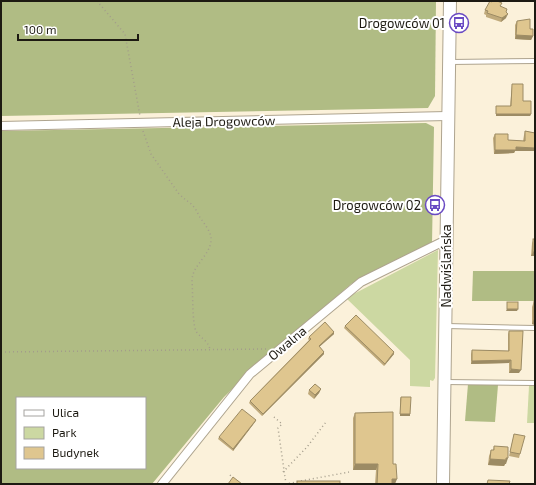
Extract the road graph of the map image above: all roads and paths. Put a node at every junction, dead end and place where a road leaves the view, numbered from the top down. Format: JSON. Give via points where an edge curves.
{"nodes":[{"id":1,"x":97,"y":1,"type":"edge"},
{"id":2,"x":450,"y":1,"type":"edge"},
{"id":3,"x":535,"y":61,"type":"edge"},
{"id":4,"x":448,"y":62,"type":"junction"},
{"id":5,"x":447,"y":116,"type":"junction"},
{"id":6,"x":141,"y":123,"type":"junction"},
{"id":7,"x":1,"y":126,"type":"edge"},
{"id":8,"x":446,"y":240,"type":"junction"},
{"id":9,"x":445,"y":326,"type":"junction"},
{"id":10,"x":535,"y":328,"type":"edge"},
{"id":11,"x":280,"y":349,"type":"junction"},
{"id":12,"x":210,"y":350,"type":"junction"},
{"id":13,"x":1,"y":352,"type":"edge"},
{"id":14,"x":445,"y":382,"type":"junction"},
{"id":15,"x":535,"y":383,"type":"edge"},
{"id":16,"x":274,"y":417,"type":"dead end"},
{"id":17,"x":326,"y":422,"type":"dead end"},
{"id":18,"x":283,"y":472,"type":"junction"},
{"id":19,"x":349,"y":472,"type":"dead end"},
{"id":20,"x":230,"y":475,"type":"dead end"},
{"id":21,"x":235,"y":480,"type":"edge"},
{"id":22,"x":162,"y":484,"type":"edge"},
{"id":23,"x":286,"y":484,"type":"edge"},
{"id":24,"x":443,"y":484,"type":"edge"}],
"edges":[{"from":1,"to":6,"type":"path","via":[[125,34]]},
{"from":2,"to":4,"type":"main road","name":"Nadwiślańska"},
{"from":3,"to":4,"type":"lane"},
{"from":4,"to":5,"type":"main road","name":"Nadwiślańska"},
{"from":5,"to":6,"type":"street","name":"Aleja Drogowców"},
{"from":5,"to":8,"type":"main road","name":"Nadwiślańska"},
{"from":6,"to":7,"type":"street","name":"Aleja Drogowców"},
{"from":6,"to":12,"type":"path","via":[[151,154],[211,233],[210,247],[192,275],[196,330]]},
{"from":8,"to":9,"type":"main road","name":"Nadwiślańska"},
{"from":8,"to":11,"type":"street","name":"Owalna","via":[[361,282]]},
{"from":9,"to":10,"type":"lane"},
{"from":9,"to":14,"type":"main road","name":"Nadwiślańska"},
{"from":11,"to":12,"type":"path"},
{"from":11,"to":22,"type":"street","name":"Owalna","via":[[245,380]]},
{"from":12,"to":13,"type":"path"},
{"from":14,"to":15,"type":"lane"},
{"from":14,"to":24,"type":"main road","name":"Nadwiślańska"},
{"from":16,"to":18,"type":"path","via":[[282,424],[278,428]]},
{"from":17,"to":18,"type":"path"},
{"from":18,"to":23,"type":"path"},
{"from":19,"to":23,"type":"path"},
{"from":20,"to":21,"type":"path"}]}
